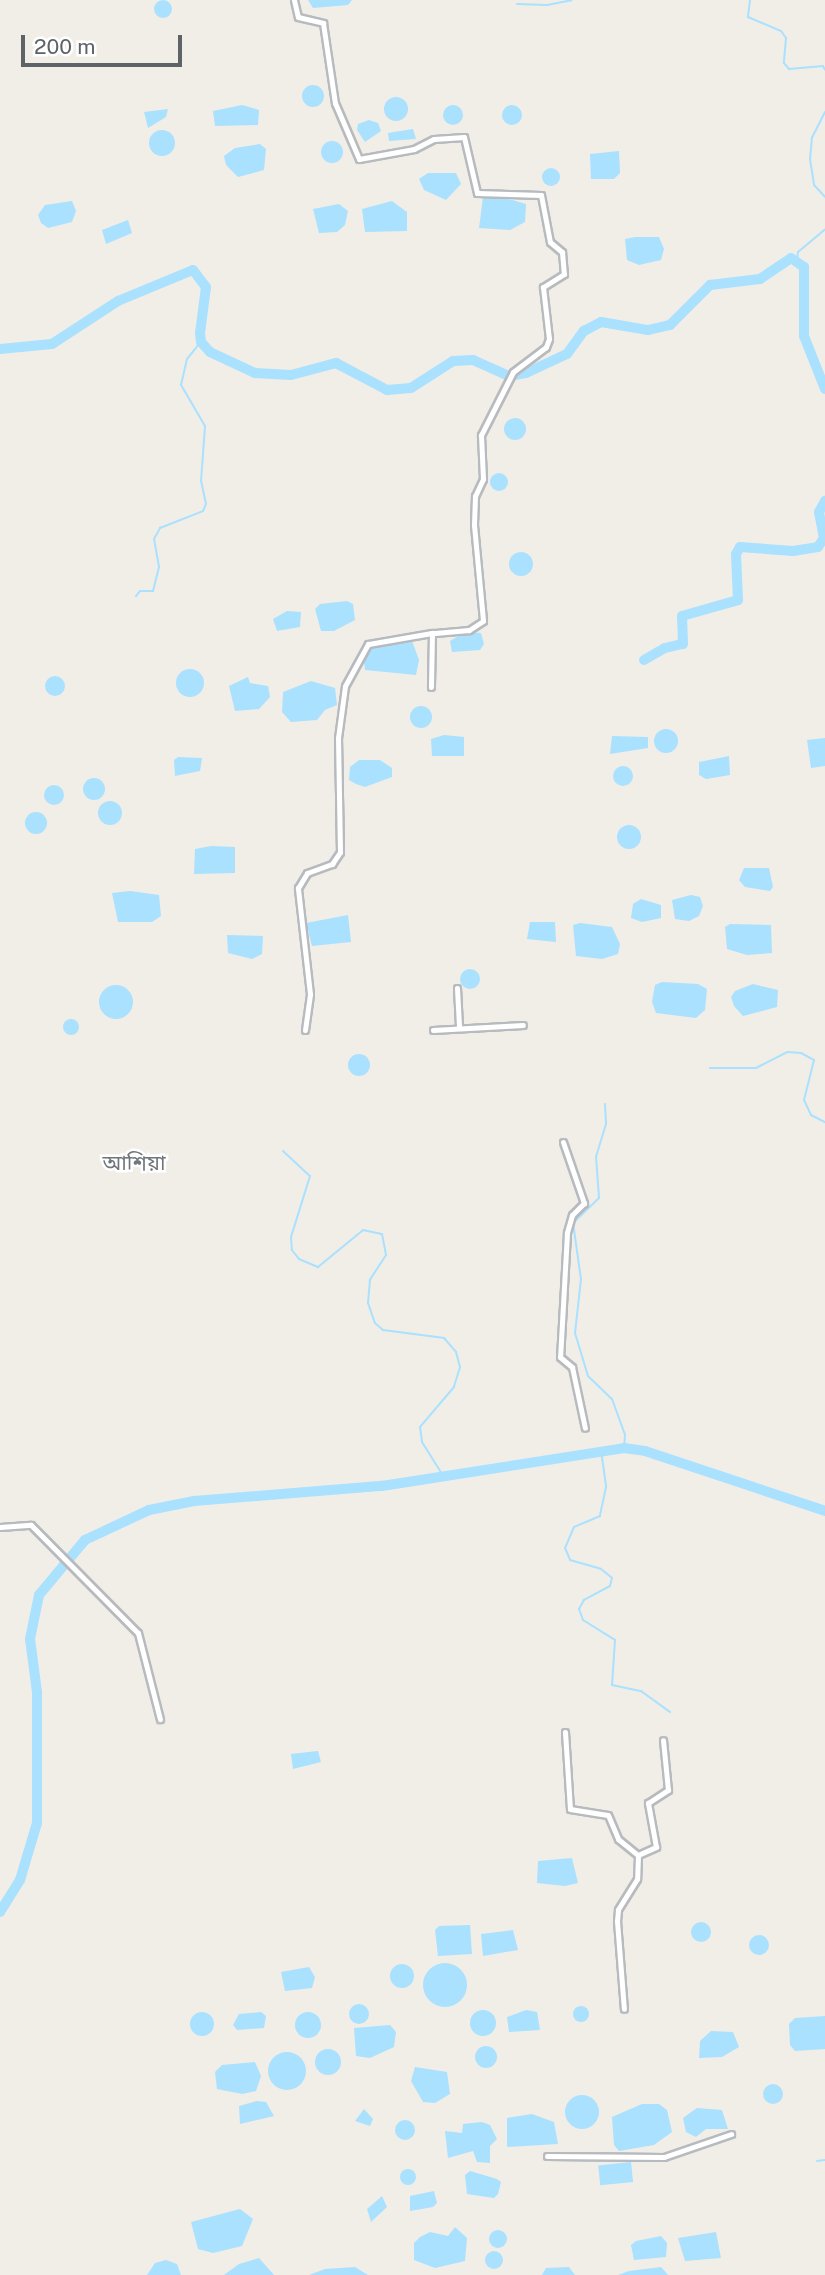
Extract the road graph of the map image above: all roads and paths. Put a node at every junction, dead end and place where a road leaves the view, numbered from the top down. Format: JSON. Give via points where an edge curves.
{"nodes":[{"id":1,"x":294,"y":0,"type":"edge"},
{"id":2,"x":432,"y":633,"type":"junction"},
{"id":3,"x":431,"y":687,"type":"dead end"},
{"id":4,"x":457,"y":988,"type":"dead end"},
{"id":5,"x":523,"y":1025,"type":"dead end"},
{"id":6,"x":459,"y":1026,"type":"junction"},
{"id":7,"x":305,"y":1030,"type":"dead end"},
{"id":8,"x":433,"y":1030,"type":"dead end"},
{"id":9,"x":563,"y":1142,"type":"dead end"},
{"id":10,"x":584,"y":1427,"type":"dead end"},
{"id":11,"x":0,"y":1527,"type":"edge"},
{"id":12,"x":160,"y":1719,"type":"dead end"},
{"id":13,"x":565,"y":1732,"type":"dead end"},
{"id":14,"x":663,"y":1740,"type":"dead end"},
{"id":15,"x":638,"y":1855,"type":"junction"},
{"id":16,"x":624,"y":2009,"type":"dead end"},
{"id":17,"x":731,"y":2134,"type":"dead end"},
{"id":18,"x":547,"y":2156,"type":"dead end"}],
"edges":[{"from":1,"to":2,"type":"street","via":[[298,17],[323,23],[335,103],[359,159],[458,135],[468,142],[477,193],[536,194],[544,201],[550,242],[562,252],[565,272],[542,287],[549,339],[546,347],[513,372],[481,435],[483,479],[475,496],[483,621],[469,630]]},
{"from":2,"to":3,"type":"street"},
{"from":2,"to":7,"type":"street","via":[[368,643],[345,686],[338,738],[340,852],[332,864],[307,873],[298,888],[310,993]]},
{"from":4,"to":6,"type":"street"},
{"from":5,"to":6,"type":"street"},
{"from":6,"to":8,"type":"street"},
{"from":9,"to":10,"type":"street","via":[[584,1203],[572,1215],[567,1233],[560,1357],[572,1367]]},
{"from":11,"to":12,"type":"street","via":[[30,1525],[138,1633]]},
{"from":13,"to":15,"type":"street","via":[[570,1809],[608,1815],[618,1839]]},
{"from":14,"to":15,"type":"street","via":[[668,1790],[648,1803],[656,1847]]},
{"from":15,"to":16,"type":"street","via":[[637,1879],[618,1910],[617,1921]]},
{"from":17,"to":18,"type":"street","via":[[664,2157]]}]}
